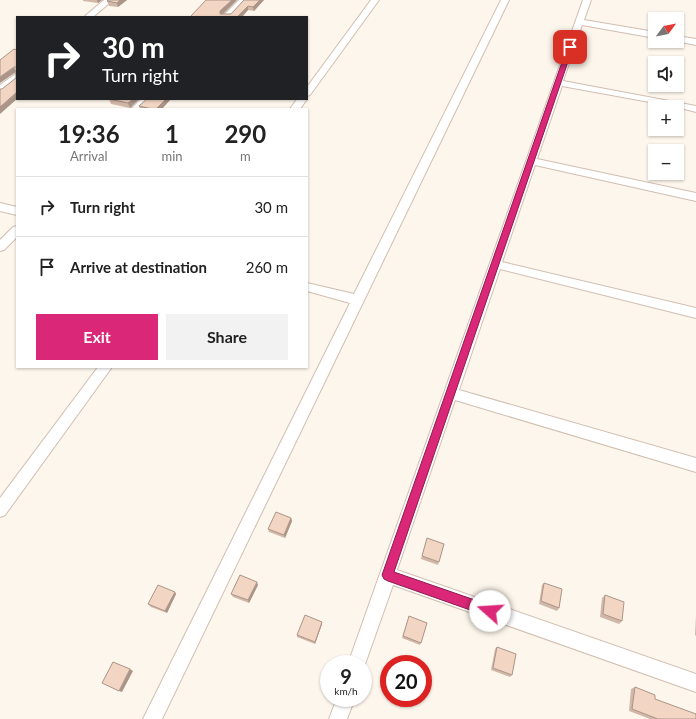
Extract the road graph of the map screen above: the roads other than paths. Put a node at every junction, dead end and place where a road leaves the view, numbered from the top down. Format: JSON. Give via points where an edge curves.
{"nodes":[{"id":1,"x":109,"y":0,"type":"edge"},
{"id":2,"x":243,"y":0,"type":"edge"},
{"id":3,"x":375,"y":0,"type":"edge"},
{"id":4,"x":505,"y":0,"type":"edge"},
{"id":5,"x":586,"y":0,"type":"edge"},
{"id":6,"x":89,"y":16,"type":"edge"},
{"id":7,"x":227,"y":16,"type":"edge"},
{"id":8,"x":579,"y":22,"type":"junction"},
{"id":9,"x":648,"y":34,"type":"edge"},
{"id":10,"x":684,"y":40,"type":"edge"},
{"id":11,"x":696,"y":42,"type":"edge"},
{"id":12,"x":16,"y":77,"type":"edge"},
{"id":13,"x":558,"y":83,"type":"junction"},
{"id":14,"x":0,"y":90,"type":"edge"},
{"id":15,"x":308,"y":92,"type":"edge"},
{"id":16,"x":145,"y":100,"type":"edge"},
{"id":17,"x":137,"y":108,"type":"edge"},
{"id":18,"x":696,"y":110,"type":"edge"},
{"id":19,"x":531,"y":161,"type":"junction"},
{"id":20,"x":696,"y":197,"type":"edge"},
{"id":21,"x":0,"y":207,"type":"edge"},
{"id":22,"x":16,"y":211,"type":"edge"},
{"id":23,"x":16,"y":231,"type":"edge"},
{"id":24,"x":0,"y":247,"type":"edge"},
{"id":25,"x":495,"y":264,"type":"junction"},
{"id":26,"x":308,"y":287,"type":"edge"},
{"id":27,"x":358,"y":300,"type":"junction"},
{"id":28,"x":696,"y":313,"type":"edge"},
{"id":29,"x":104,"y":368,"type":"edge"},
{"id":30,"x":451,"y":393,"type":"junction"},
{"id":31,"x":696,"y":465,"type":"edge"},
{"id":32,"x":0,"y":510,"type":"edge"},
{"id":33,"x":388,"y":575,"type":"junction"},
{"id":34,"x":360,"y":655,"type":"edge"},
{"id":35,"x":696,"y":683,"type":"edge"},
{"id":36,"x":343,"y":707,"type":"edge"},
{"id":37,"x":152,"y":719,"type":"edge"},
{"id":38,"x":338,"y":719,"type":"edge"}],
"edges":[{"from":1,"to":6,"type":"lane"},
{"from":2,"to":7,"type":"lane"},
{"from":3,"to":15,"type":"lane"},
{"from":4,"to":27,"type":"lane"},
{"from":5,"to":8,"type":"lane"},
{"from":8,"to":9,"type":"lane"},
{"from":8,"to":13,"type":"lane"},
{"from":10,"to":11,"type":"lane"},
{"from":12,"to":14,"type":"lane"},
{"from":13,"to":18,"type":"lane"},
{"from":13,"to":19,"type":"lane"},
{"from":16,"to":17,"type":"lane"},
{"from":19,"to":20,"type":"lane"},
{"from":19,"to":25,"type":"lane"},
{"from":21,"to":22,"type":"lane"},
{"from":23,"to":24,"type":"lane"},
{"from":25,"to":28,"type":"lane"},
{"from":25,"to":30,"type":"lane"},
{"from":26,"to":27,"type":"lane"},
{"from":27,"to":37,"type":"lane"},
{"from":29,"to":32,"type":"lane"},
{"from":30,"to":31,"type":"lane"},
{"from":30,"to":33,"type":"lane"},
{"from":33,"to":34,"type":"lane"},
{"from":33,"to":35,"type":"lane"},
{"from":36,"to":38,"type":"lane"}]}
